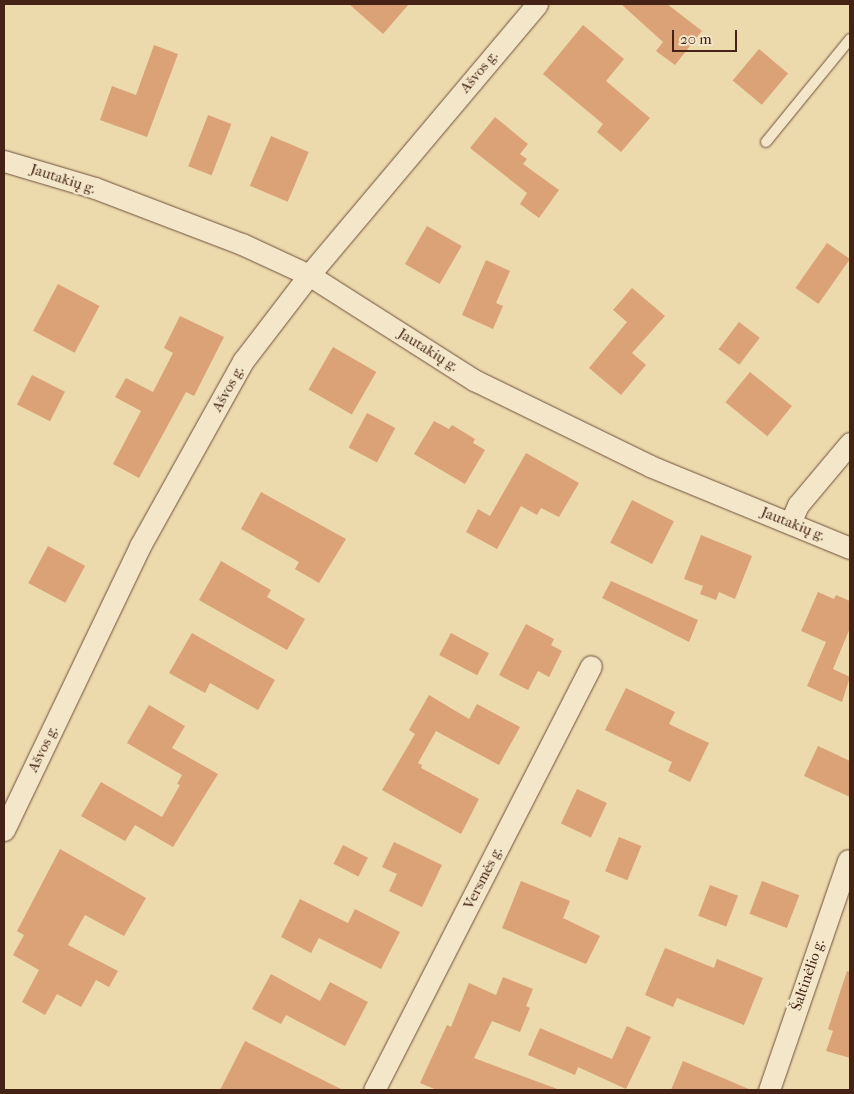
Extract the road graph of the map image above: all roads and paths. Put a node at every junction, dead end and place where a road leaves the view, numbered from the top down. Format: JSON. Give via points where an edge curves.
{"nodes":[{"id":1,"x":537,"y":4,"type":"edge"},
{"id":2,"x":850,"y":39,"type":"edge"},
{"id":3,"x":766,"y":142,"type":"dead end"},
{"id":4,"x":4,"y":161,"type":"edge"},
{"id":5,"x":309,"y":275,"type":"junction"},
{"id":6,"x":850,"y":443,"type":"edge"},
{"id":7,"x":790,"y":523,"type":"junction"},
{"id":8,"x":850,"y":548,"type":"edge"},
{"id":9,"x":591,"y":666,"type":"dead end"},
{"id":10,"x":4,"y":830,"type":"edge"},
{"id":11,"x":848,"y":860,"type":"dead end"},
{"id":12,"x":374,"y":1090,"type":"edge"},
{"id":13,"x":769,"y":1090,"type":"edge"}],
"edges":[{"from":1,"to":5,"type":"street","name":"Ašvos g."},
{"from":2,"to":3,"type":"lane"},
{"from":4,"to":5,"type":"street","name":"Jautakių g.","via":[[95,188],[242,244]]},
{"from":5,"to":7,"type":"street","name":"Jautakių g.","via":[[474,380],[650,466]]},
{"from":5,"to":10,"type":"street","name":"Ašvos g.","via":[[244,361],[140,546]]},
{"from":6,"to":7,"type":"street","via":[[798,505]]},
{"from":7,"to":8,"type":"street","name":"Jautakių g."},
{"from":9,"to":12,"type":"street","name":"Versmės g."},
{"from":11,"to":13,"type":"street","name":"Šaltinėlio g."}]}
